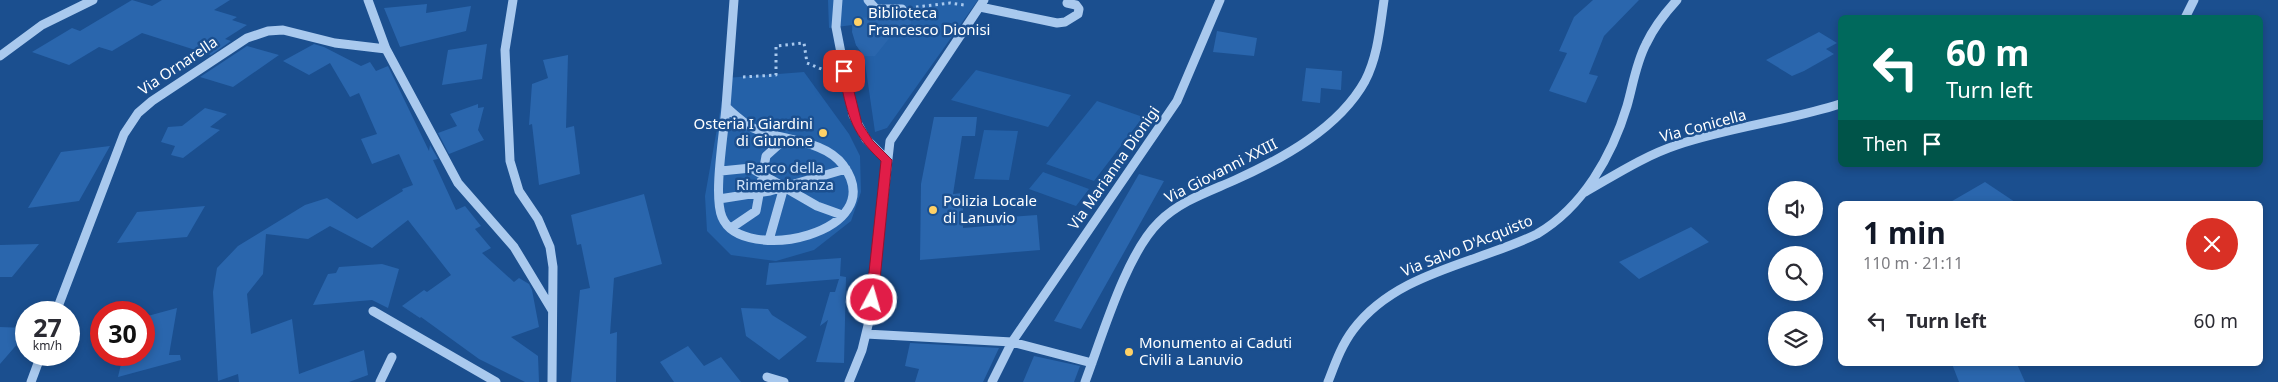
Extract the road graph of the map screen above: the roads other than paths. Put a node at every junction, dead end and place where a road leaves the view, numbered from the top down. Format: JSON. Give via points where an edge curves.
{"nodes":[{"id":1,"x":93,"y":0,"type":"edge"},
{"id":2,"x":368,"y":0,"type":"edge"},
{"id":3,"x":513,"y":0,"type":"edge"},
{"id":4,"x":734,"y":0,"type":"edge"},
{"id":5,"x":838,"y":0,"type":"edge"},
{"id":6,"x":868,"y":0,"type":"edge"},
{"id":7,"x":1220,"y":0,"type":"edge"},
{"id":8,"x":1384,"y":0,"type":"edge"},
{"id":9,"x":1677,"y":0,"type":"edge"},
{"id":10,"x":2194,"y":0,"type":"edge"},
{"id":11,"x":1067,"y":3,"type":"dead end"},
{"id":12,"x":982,"y":4,"type":"edge"},
{"id":13,"x":902,"y":9,"type":"road end"},
{"id":14,"x":2186,"y":15,"type":"edge"},
{"id":15,"x":386,"y":49,"type":"junction"},
{"id":16,"x":0,"y":56,"type":"edge"},
{"id":17,"x":1838,"y":105,"type":"edge"},
{"id":18,"x":726,"y":107,"type":"junction"},
{"id":19,"x":786,"y":138,"type":"junction"},
{"id":20,"x":887,"y":160,"type":"junction"},
{"id":21,"x":846,"y":169,"type":"junction"},
{"id":22,"x":720,"y":171,"type":"junction"},
{"id":23,"x":762,"y":174,"type":"junction"},
{"id":24,"x":784,"y":187,"type":"junction"},
{"id":25,"x":759,"y":193,"type":"junction"},
{"id":26,"x":1580,"y":194,"type":"junction"},
{"id":27,"x":719,"y":198,"type":"junction"},
{"id":28,"x":842,"y":215,"type":"junction"},
{"id":29,"x":730,"y":228,"type":"junction"},
{"id":30,"x":770,"y":240,"type":"junction"},
{"id":31,"x":60,"y":301,"type":"edge"},
{"id":32,"x":373,"y":311,"type":"dead end"},
{"id":33,"x":552,"y":311,"type":"junction"},
{"id":34,"x":866,"y":334,"type":"junction"},
{"id":35,"x":1012,"y":342,"type":"junction"},
{"id":36,"x":392,"y":357,"type":"dead end"},
{"id":37,"x":1092,"y":363,"type":"junction"},
{"id":38,"x":37,"y":366,"type":"edge"},
{"id":39,"x":767,"y":377,"type":"dead end"},
{"id":40,"x":31,"y":382,"type":"edge"},
{"id":41,"x":380,"y":382,"type":"edge"},
{"id":42,"x":496,"y":382,"type":"edge"},
{"id":43,"x":552,"y":382,"type":"edge"},
{"id":44,"x":784,"y":382,"type":"edge"},
{"id":45,"x":850,"y":382,"type":"edge"},
{"id":46,"x":992,"y":382,"type":"edge"},
{"id":47,"x":1084,"y":382,"type":"edge"},
{"id":48,"x":1328,"y":382,"type":"edge"}],
"edges":[{"from":1,"to":16,"type":"street","via":[[38,28]]},
{"from":2,"to":15,"type":"street"},
{"from":3,"to":33,"type":"street","via":[[505,50],[510,161],[519,191],[548,240],[553,267]]},
{"from":4,"to":18,"type":"street"},
{"from":5,"to":20,"type":"street","via":[[836,27],[856,124],[869,144]]},
{"from":6,"to":13,"type":"street","via":[[876,9]]},
{"from":7,"to":35,"type":"street","name":"Via Marianna Dionigi","via":[[1177,100]]},
{"from":8,"to":37,"type":"street","name":"Via Giovanni XXIII","via":[[1372,64],[1360,88],[1346,105],[1283,156],[1180,205],[1149,232],[1136,254]]},
{"from":9,"to":26,"type":"street","name":"Via Salvo D'Acquisto","via":[[1650,35],[1616,136]]},
{"from":10,"to":14,"type":"street"},
{"from":11,"to":12,"type":"street","via":[[1076,5],[1078,14],[1057,23]]},
{"from":12,"to":20,"type":"street","via":[[892,136]]},
{"from":15,"to":31,"type":"street","name":"Via Ornarella","via":[[334,43],[283,30],[263,32],[247,38],[152,101],[124,134]]},
{"from":15,"to":33,"type":"street","via":[[458,183],[514,247]]},
{"from":17,"to":26,"type":"street","name":"Via Conicella","via":[[1678,145],[1645,158]]},
{"from":18,"to":19,"type":"street","via":[[752,128]]},
{"from":18,"to":22,"type":"street"},
{"from":19,"to":21,"type":"street","via":[[825,151]]},
{"from":19,"to":23,"type":"street","via":[[766,156]]},
{"from":20,"to":34,"type":"street"},
{"from":21,"to":24,"type":"street"},
{"from":21,"to":28,"type":"street","via":[[853,195],[851,205]]},
{"from":22,"to":23,"type":"street","via":[[751,168]]},
{"from":22,"to":27,"type":"street"},
{"from":23,"to":24,"type":"street"},
{"from":23,"to":25,"type":"street"},
{"from":24,"to":25,"type":"street"},
{"from":24,"to":28,"type":"street","via":[[817,206]]},
{"from":24,"to":30,"type":"street"},
{"from":25,"to":27,"type":"street"},
{"from":25,"to":29,"type":"street","via":[[756,211]]},
{"from":26,"to":48,"type":"street","name":"Via Salvo D'Acquisto","via":[[1557,219],[1536,234],[1426,276],[1392,293],[1354,330],[1336,360]]},
{"from":27,"to":29,"type":"street","via":[[719,209]]},
{"from":28,"to":30,"type":"street","via":[[821,230]]},
{"from":29,"to":30,"type":"street","via":[[747,237]]},
{"from":32,"to":42,"type":"street"},
{"from":33,"to":43,"type":"street"},
{"from":34,"to":35,"type":"street"},
{"from":34,"to":45,"type":"street"},
{"from":35,"to":37,"type":"street"},
{"from":35,"to":46,"type":"street","name":"Via Marianna Dionigi"},
{"from":36,"to":41,"type":"street"},
{"from":37,"to":47,"type":"street","name":"Via Giovanni XXIII"},
{"from":38,"to":40,"type":"street"},
{"from":39,"to":44,"type":"street"}]}
